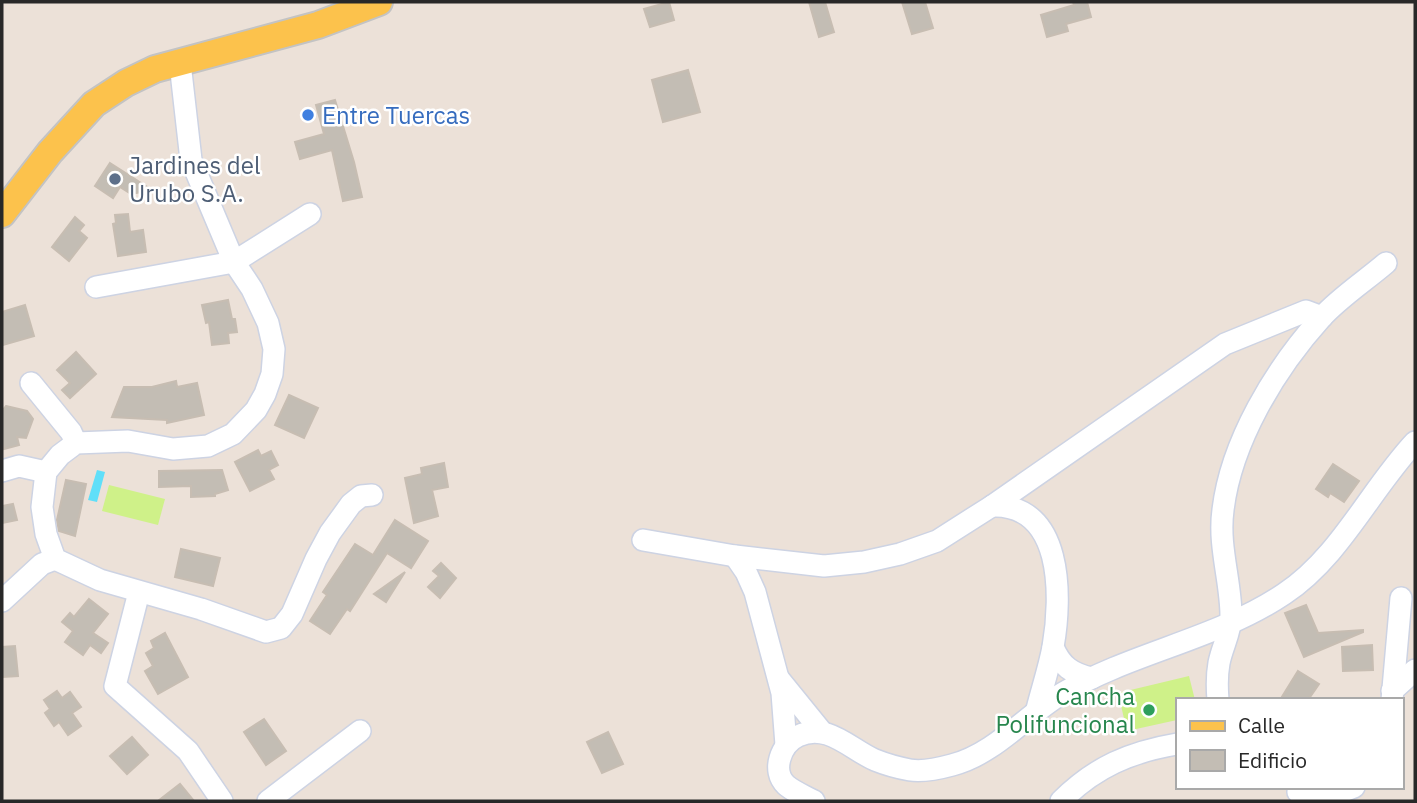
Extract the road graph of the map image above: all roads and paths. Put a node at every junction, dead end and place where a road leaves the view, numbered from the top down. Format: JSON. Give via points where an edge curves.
{"nodes":[{"id":1,"x":368,"y":4,"type":"edge"},
{"id":2,"x":180,"y":63,"type":"junction"},
{"id":3,"x":2,"y":214,"type":"edge"},
{"id":4,"x":310,"y":214,"type":"dead end"},
{"id":5,"x":234,"y":262,"type":"junction"},
{"id":6,"x":1386,"y":263,"type":"dead end"},
{"id":7,"x":96,"y":287,"type":"dead end"},
{"id":8,"x":1322,"y":317,"type":"junction"},
{"id":9,"x":31,"y":383,"type":"dead end"},
{"id":10,"x":1415,"y":442,"type":"edge"},
{"id":11,"x":76,"y":443,"type":"junction"},
{"id":12,"x":2,"y":471,"type":"edge"},
{"id":13,"x":46,"y":472,"type":"junction"},
{"id":14,"x":372,"y":495,"type":"dead end"},
{"id":15,"x":992,"y":506,"type":"junction"},
{"id":16,"x":643,"y":540,"type":"dead end"},
{"id":17,"x":735,"y":556,"type":"junction"},
{"id":18,"x":55,"y":559,"type":"junction"},
{"id":19,"x":139,"y":592,"type":"junction"},
{"id":20,"x":1401,"y":598,"type":"dead end"},
{"id":21,"x":2,"y":601,"type":"edge"},
{"id":22,"x":1231,"y":623,"type":"junction"},
{"id":23,"x":1053,"y":646,"type":"junction"},
{"id":24,"x":1415,"y":670,"type":"edge"},
{"id":25,"x":778,"y":677,"type":"junction"},
{"id":26,"x":1092,"y":678,"type":"junction"},
{"id":27,"x":1392,"y":696,"type":"edge"},
{"id":28,"x":1218,"y":698,"type":"edge"},
{"id":29,"x":1037,"y":709,"type":"junction"},
{"id":30,"x":360,"y":732,"type":"dead end"},
{"id":31,"x":822,"y":732,"type":"junction"},
{"id":32,"x":1176,"y":744,"type":"edge"},
{"id":33,"x":786,"y":745,"type":"junction"},
{"id":34,"x":1350,"y":789,"type":"edge"},
{"id":35,"x":1299,"y":794,"type":"edge"},
{"id":36,"x":222,"y":801,"type":"edge"},
{"id":37,"x":268,"y":801,"type":"edge"},
{"id":38,"x":814,"y":801,"type":"edge"},
{"id":39,"x":1061,"y":801,"type":"edge"}],
"edges":[{"from":1,"to":2,"type":"main road","via":[[280,36]]},
{"from":2,"to":3,"type":"main road","via":[[155,69],[93,104]]},
{"from":2,"to":5,"type":"street","via":[[191,160]]},
{"from":4,"to":5,"type":"street"},
{"from":5,"to":7,"type":"street"},
{"from":5,"to":11,"type":"street","via":[[268,323],[274,349],[272,374],[256,410],[233,434],[208,446],[173,449],[128,441]]},
{"from":6,"to":8,"type":"street"},
{"from":8,"to":15,"type":"street","via":[[1306,311],[1225,344]]},
{"from":8,"to":22,"type":"street","via":[[1250,421],[1230,468],[1222,513]]},
{"from":9,"to":11,"type":"street"},
{"from":10,"to":22,"type":"street","via":[[1314,570],[1284,594]]},
{"from":11,"to":13,"type":"street"},
{"from":12,"to":13,"type":"street","via":[[19,466]]},
{"from":13,"to":18,"type":"street","via":[[42,507]]},
{"from":14,"to":19,"type":"street","via":[[351,504],[330,533],[281,628],[266,632]]},
{"from":15,"to":17,"type":"street","via":[[937,541],[864,562],[824,566]]},
{"from":15,"to":23,"type":"street","via":[[1021,509],[1042,529],[1055,564]]},
{"from":16,"to":17,"type":"street"},
{"from":17,"to":25,"type":"street","via":[[755,592]]},
{"from":18,"to":19,"type":"street"},
{"from":18,"to":21,"type":"street","via":[[42,564]]},
{"from":19,"to":36,"type":"street","via":[[115,686],[188,751]]},
{"from":20,"to":27,"type":"street"},
{"from":22,"to":26,"type":"street"},
{"from":22,"to":28,"type":"street","via":[[1219,662]]},
{"from":23,"to":26,"type":"street","via":[[1067,669]]},
{"from":23,"to":29,"type":"street"},
{"from":24,"to":27,"type":"street"},
{"from":25,"to":31,"type":"street"},
{"from":25,"to":33,"type":"street"},
{"from":26,"to":29,"type":"street"},
{"from":29,"to":31,"type":"street","via":[[992,746],[954,765],[913,771],[875,760]]},
{"from":30,"to":37,"type":"street"},
{"from":31,"to":33,"type":"street","via":[[804,733]]},
{"from":32,"to":39,"type":"street","via":[[1123,757],[1076,786]]},
{"from":33,"to":38,"type":"street","via":[[779,764],[785,785]]},
{"from":34,"to":35,"type":"street","via":[[1320,796]]}]}
